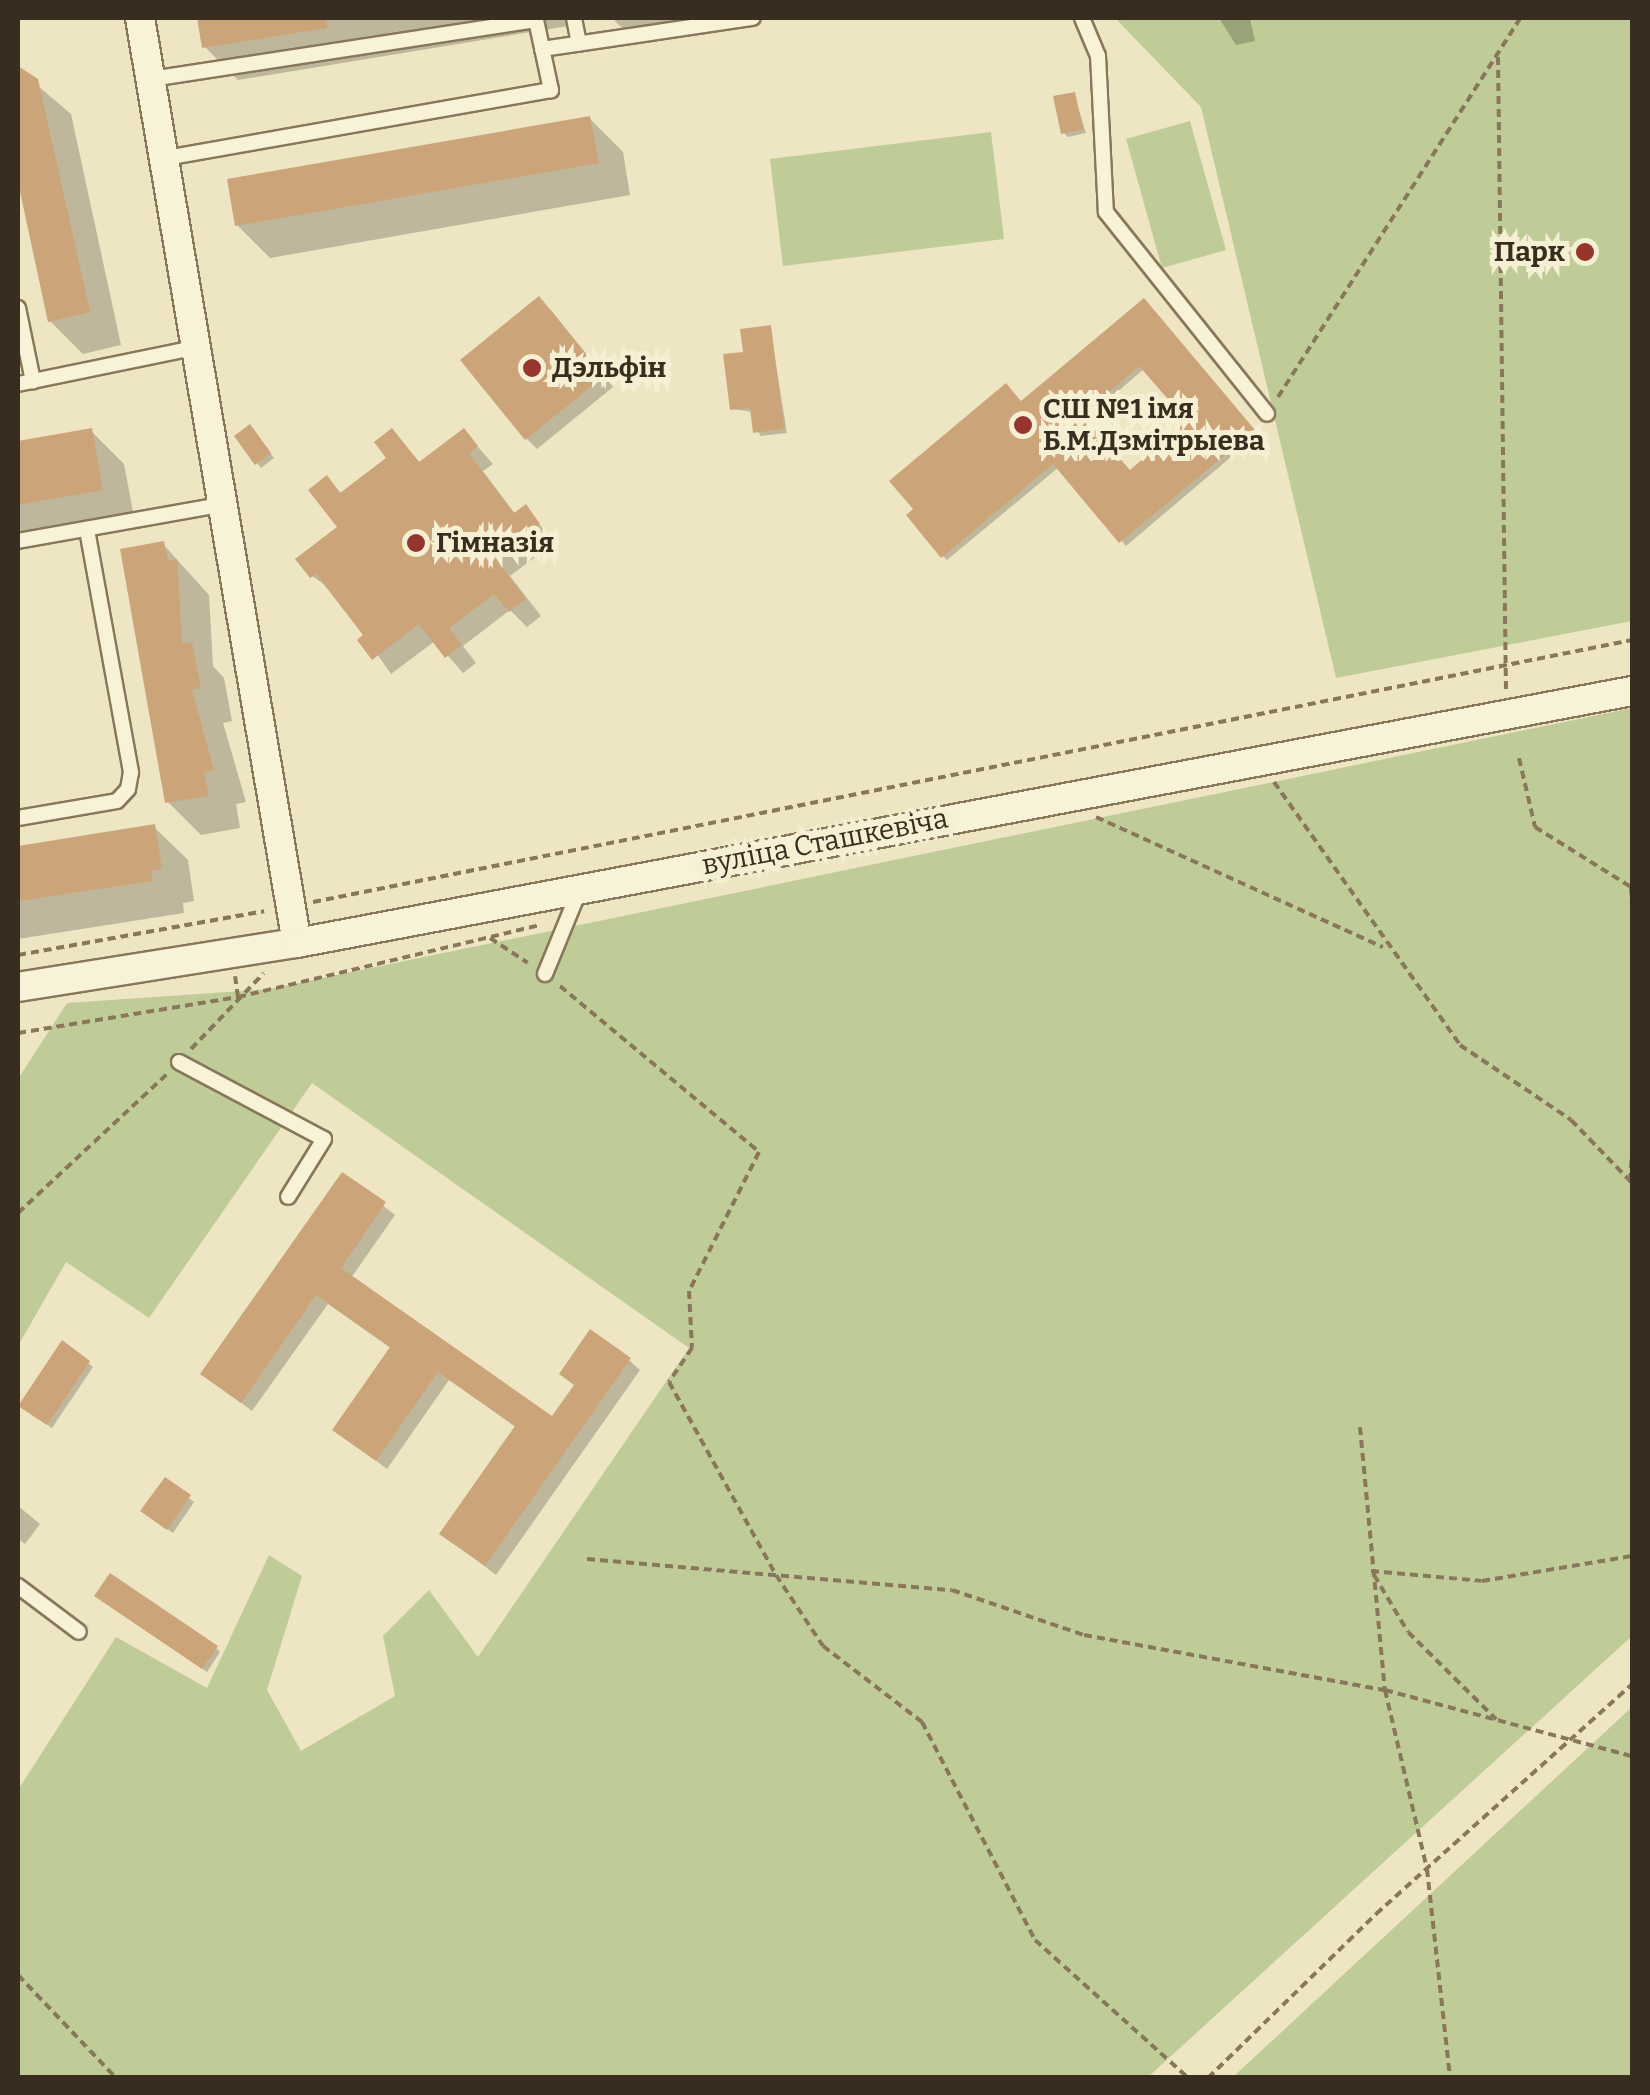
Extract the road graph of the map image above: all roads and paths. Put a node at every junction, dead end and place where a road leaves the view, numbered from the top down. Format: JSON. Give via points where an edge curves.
{"nodes":[{"id":1,"x":140,"y":18,"type":"edge"},
{"id":2,"x":574,"y":18,"type":"edge"},
{"id":3,"x":754,"y":18,"type":"edge"},
{"id":4,"x":1082,"y":18,"type":"edge"},
{"id":5,"x":1520,"y":18,"type":"edge"},
{"id":6,"x":579,"y":44,"type":"junction"},
{"id":7,"x":542,"y":49,"type":"junction"},
{"id":8,"x":1498,"y":57,"type":"junction"},
{"id":9,"x":151,"y":78,"type":"junction"},
{"id":10,"x":165,"y":158,"type":"junction"},
{"id":11,"x":18,"y":308,"type":"edge"},
{"id":12,"x":198,"y":347,"type":"junction"},
{"id":13,"x":25,"y":382,"type":"edge"},
{"id":14,"x":1267,"y":414,"type":"joint"},
{"id":15,"x":226,"y":504,"type":"junction"},
{"id":16,"x":87,"y":529,"type":"junction"},
{"id":17,"x":18,"y":541,"type":"edge"},
{"id":18,"x":1632,"y":640,"type":"edge"},
{"id":19,"x":1506,"y":664,"type":"junction"},
{"id":20,"x":1632,"y":691,"type":"edge"},
{"id":21,"x":1506,"y":714,"type":"junction"},
{"id":22,"x":1519,"y":758,"type":"dead end"},
{"id":23,"x":1268,"y":773,"type":"dead end"},
{"id":24,"x":1083,"y":812,"type":"dead end"},
{"id":25,"x":18,"y":818,"type":"edge"},
{"id":26,"x":1632,"y":886,"type":"edge"},
{"id":27,"x":580,"y":888,"type":"junction"},
{"id":28,"x":1632,"y":905,"type":"edge"},
{"id":29,"x":291,"y":906,"type":"junction"},
{"id":30,"x":224,"y":918,"type":"junction"},
{"id":31,"x":568,"y":919,"type":"junction"},
{"id":32,"x":487,"y":936,"type":"junction"},
{"id":33,"x":298,"y":943,"type":"junction"},
{"id":34,"x":1388,"y":949,"type":"junction"},
{"id":35,"x":18,"y":954,"type":"edge"},
{"id":36,"x":230,"y":954,"type":"junction"},
{"id":37,"x":544,"y":974,"type":"junction"},
{"id":38,"x":18,"y":987,"type":"edge"},
{"id":39,"x":238,"y":996,"type":"junction"},
{"id":40,"x":18,"y":1033,"type":"edge"},
{"id":41,"x":179,"y":1062,"type":"junction"},
{"id":42,"x":1632,"y":1149,"type":"edge"},
{"id":43,"x":1631,"y":1182,"type":"edge"},
{"id":44,"x":288,"y":1196,"type":"dead end"},
{"id":45,"x":18,"y":1213,"type":"edge"},
{"id":46,"x":1360,"y":1428,"type":"dead end"},
{"id":47,"x":1632,"y":1556,"type":"edge"},
{"id":48,"x":587,"y":1559,"type":"dead end"},
{"id":49,"x":1371,"y":1570,"type":"junction"},
{"id":50,"x":776,"y":1576,"type":"junction"},
{"id":51,"x":18,"y":1586,"type":"edge"},
{"id":52,"x":79,"y":1632,"type":"dead end"},
{"id":53,"x":1632,"y":1684,"type":"edge"},
{"id":54,"x":1384,"y":1690,"type":"junction"},
{"id":55,"x":1499,"y":1722,"type":"junction"},
{"id":56,"x":1506,"y":1728,"type":"dead end"},
{"id":57,"x":1574,"y":1740,"type":"junction"},
{"id":58,"x":1632,"y":1756,"type":"edge"},
{"id":59,"x":1427,"y":1868,"type":"junction"},
{"id":60,"x":18,"y":1974,"type":"edge"},
{"id":61,"x":116,"y":2078,"type":"edge"},
{"id":62,"x":1188,"y":2078,"type":"edge"},
{"id":63,"x":1208,"y":2078,"type":"edge"},
{"id":64,"x":1450,"y":2078,"type":"edge"}],
"edges":[{"from":1,"to":9,"type":"street"},
{"from":2,"to":6,"type":"lane"},
{"from":3,"to":6,"type":"lane"},
{"from":4,"to":14,"type":"lane","via":[[1098,56],[1106,212]]},
{"from":5,"to":8,"type":"path"},
{"from":6,"to":7,"type":"lane"},
{"from":7,"to":9,"type":"lane","via":[[536,20]]},
{"from":7,"to":10,"type":"lane","via":[[551,90]]},
{"from":8,"to":14,"type":"path"},
{"from":8,"to":19,"type":"path"},
{"from":9,"to":10,"type":"street"},
{"from":10,"to":12,"type":"street"},
{"from":11,"to":13,"type":"lane"},
{"from":12,"to":13,"type":"lane"},
{"from":12,"to":15,"type":"street"},
{"from":15,"to":16,"type":"lane"},
{"from":15,"to":29,"type":"street"},
{"from":16,"to":17,"type":"lane"},
{"from":16,"to":25,"type":"lane","via":[[131,772],[128,789],[117,800]]},
{"from":18,"to":19,"type":"path"},
{"from":19,"to":21,"type":"path"},
{"from":19,"to":29,"type":"path"},
{"from":20,"to":21,"type":"street","name":"вуліца Сташкевіча"},
{"from":21,"to":27,"type":"street","name":"вуліца Сташкевіча"},
{"from":22,"to":26,"type":"path","via":[[1535,827]]},
{"from":23,"to":34,"type":"path"},
{"from":24,"to":34,"type":"path"},
{"from":26,"to":28,"type":"path"},
{"from":27,"to":31,"type":"lane"},
{"from":27,"to":33,"type":"street","name":"вуліца Сташкевіча"},
{"from":29,"to":30,"type":"path"},
{"from":29,"to":33,"type":"street"},
{"from":30,"to":35,"type":"path"},
{"from":30,"to":36,"type":"path"},
{"from":31,"to":32,"type":"path"},
{"from":31,"to":37,"type":"lane"},
{"from":32,"to":37,"type":"path"},
{"from":32,"to":39,"type":"path"},
{"from":33,"to":36,"type":"street","name":"вуліца Сташкевіча"},
{"from":34,"to":43,"type":"path","via":[[1460,1045],[1571,1120]]},
{"from":36,"to":38,"type":"street","name":"вуліца Сташкевіча"},
{"from":36,"to":39,"type":"path"},
{"from":37,"to":50,"type":"path","via":[[632,1040],[759,1152],[689,1291],[692,1348],[669,1382]]},
{"from":39,"to":40,"type":"path"},
{"from":39,"to":41,"type":"path"},
{"from":41,"to":44,"type":"lane","via":[[324,1139]]},
{"from":41,"to":45,"type":"path"},
{"from":42,"to":43,"type":"path"},
{"from":46,"to":49,"type":"path"},
{"from":47,"to":49,"type":"path","via":[[1482,1581]]},
{"from":48,"to":50,"type":"path"},
{"from":49,"to":54,"type":"path"},
{"from":49,"to":55,"type":"path","via":[[1408,1632]]},
{"from":50,"to":54,"type":"path","via":[[952,1590],[1084,1635]]},
{"from":50,"to":62,"type":"path","via":[[823,1646],[922,1722],[1035,1940]]},
{"from":51,"to":52,"type":"lane"},
{"from":53,"to":57,"type":"path"},
{"from":54,"to":55,"type":"path"},
{"from":54,"to":59,"type":"path"},
{"from":55,"to":56,"type":"path"},
{"from":55,"to":57,"type":"path"},
{"from":57,"to":58,"type":"path"},
{"from":57,"to":59,"type":"path"},
{"from":59,"to":63,"type":"path"},
{"from":59,"to":64,"type":"path"},
{"from":60,"to":61,"type":"path"}]}
